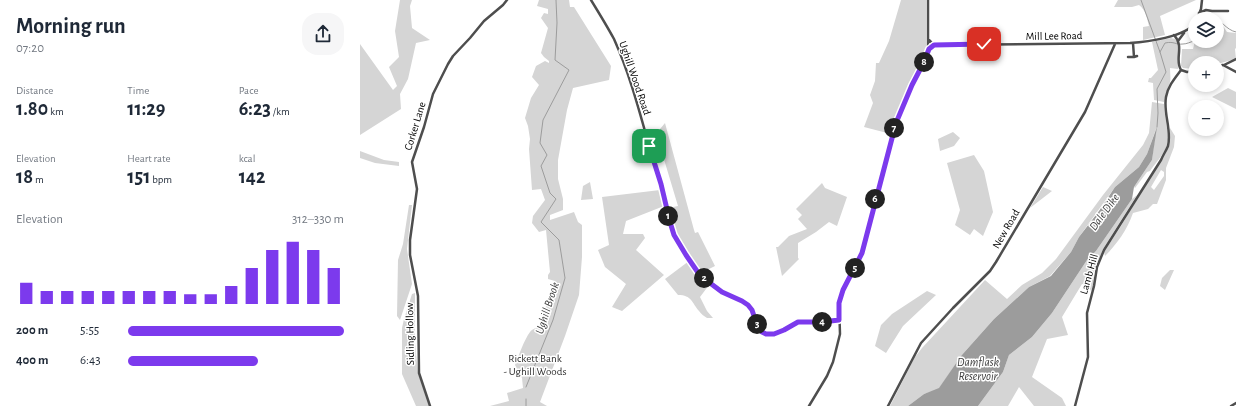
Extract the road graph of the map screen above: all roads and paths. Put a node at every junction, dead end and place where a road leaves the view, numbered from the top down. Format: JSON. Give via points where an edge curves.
{"nodes":[{"id":1,"x":507,"y":0,"type":"edge"},
{"id":2,"x":591,"y":0,"type":"edge"},
{"id":3,"x":928,"y":0,"type":"edge"},
{"id":4,"x":1202,"y":0,"type":"edge"},
{"id":5,"x":1202,"y":4,"type":"junction"},
{"id":6,"x":1206,"y":10,"type":"junction"},
{"id":7,"x":1199,"y":12,"type":"edge"},
{"id":8,"x":1201,"y":12,"type":"edge"},
{"id":9,"x":1228,"y":12,"type":"dead end"},
{"id":10,"x":1188,"y":30,"type":"edge"},
{"id":11,"x":1185,"y":32,"type":"junction"},
{"id":12,"x":1174,"y":35,"type":"junction"},
{"id":13,"x":929,"y":40,"type":"junction"},
{"id":14,"x":1178,"y":41,"type":"junction"},
{"id":15,"x":1133,"y":43,"type":"junction"},
{"id":16,"x":1114,"y":44,"type":"junction"},
{"id":17,"x":934,"y":45,"type":"junction"},
{"id":18,"x":929,"y":49,"type":"junction"},
{"id":19,"x":1128,"y":57,"type":"dead end"},
{"id":20,"x":1236,"y":59,"type":"edge"},
{"id":21,"x":1224,"y":65,"type":"edge"},
{"id":22,"x":1224,"y":66,"type":"edge"},
{"id":23,"x":1181,"y":70,"type":"junction"},
{"id":24,"x":1188,"y":72,"type":"edge"},
{"id":25,"x":1236,"y":72,"type":"edge"},
{"id":26,"x":415,"y":284,"type":"joint"},
{"id":27,"x":839,"y":320,"type":"junction"},
{"id":28,"x":1236,"y":403,"type":"edge"},
{"id":29,"x":430,"y":406,"type":"edge"},
{"id":30,"x":810,"y":406,"type":"edge"},
{"id":31,"x":888,"y":406,"type":"edge"},
{"id":32,"x":1075,"y":406,"type":"edge"},
{"id":33,"x":1231,"y":406,"type":"edge"}],
"edges":[{"from":1,"to":26,"type":"street","name":"Corker Lane","via":[[453,56],[433,94],[412,162],[416,189],[410,247]]},
{"from":2,"to":27,"type":"street","name":"Ughill Wood Road","via":[[613,38],[629,78],[674,235],[699,274],[722,292],[748,305],[764,334],[778,333],[798,322]]},
{"from":3,"to":13,"type":"street"},
{"from":4,"to":5,"type":"street"},
{"from":5,"to":6,"type":"street"},
{"from":5,"to":7,"type":"street"},
{"from":6,"to":8,"type":"street"},
{"from":6,"to":9,"type":"street"},
{"from":10,"to":11,"type":"street"},
{"from":11,"to":12,"type":"street","name":"Mill Lee Road"},
{"from":11,"to":14,"type":"street"},
{"from":12,"to":14,"type":"street"},
{"from":12,"to":15,"type":"street","name":"Mill Lee Road"},
{"from":13,"to":17,"type":"street"},
{"from":13,"to":18,"type":"street"},
{"from":14,"to":23,"type":"street"},
{"from":15,"to":16,"type":"street","name":"Mill Lee Road"},
{"from":15,"to":19,"type":"street","via":[[1136,56]]},
{"from":16,"to":17,"type":"street","name":"Mill Lee Road"},
{"from":16,"to":31,"type":"street","name":"New Road","via":[[1085,112],[996,262],[921,343]]},
{"from":17,"to":18,"type":"street"},
{"from":18,"to":27,"type":"street","via":[[894,128],[863,248],[839,303]]},
{"from":20,"to":21,"type":"street"},
{"from":22,"to":25,"type":"street"},
{"from":23,"to":24,"type":"street"},
{"from":23,"to":32,"type":"street","name":"Lamb Hill","via":[[1166,96],[1168,146],[1104,250],[1097,267],[1087,313],[1088,357]]},
{"from":26,"to":29,"type":"street","name":"Sidling Hollow","via":[[418,296],[419,373]]},
{"from":27,"to":30,"type":"street","via":[[839,341],[831,368]]},
{"from":28,"to":33,"type":"street"}]}
